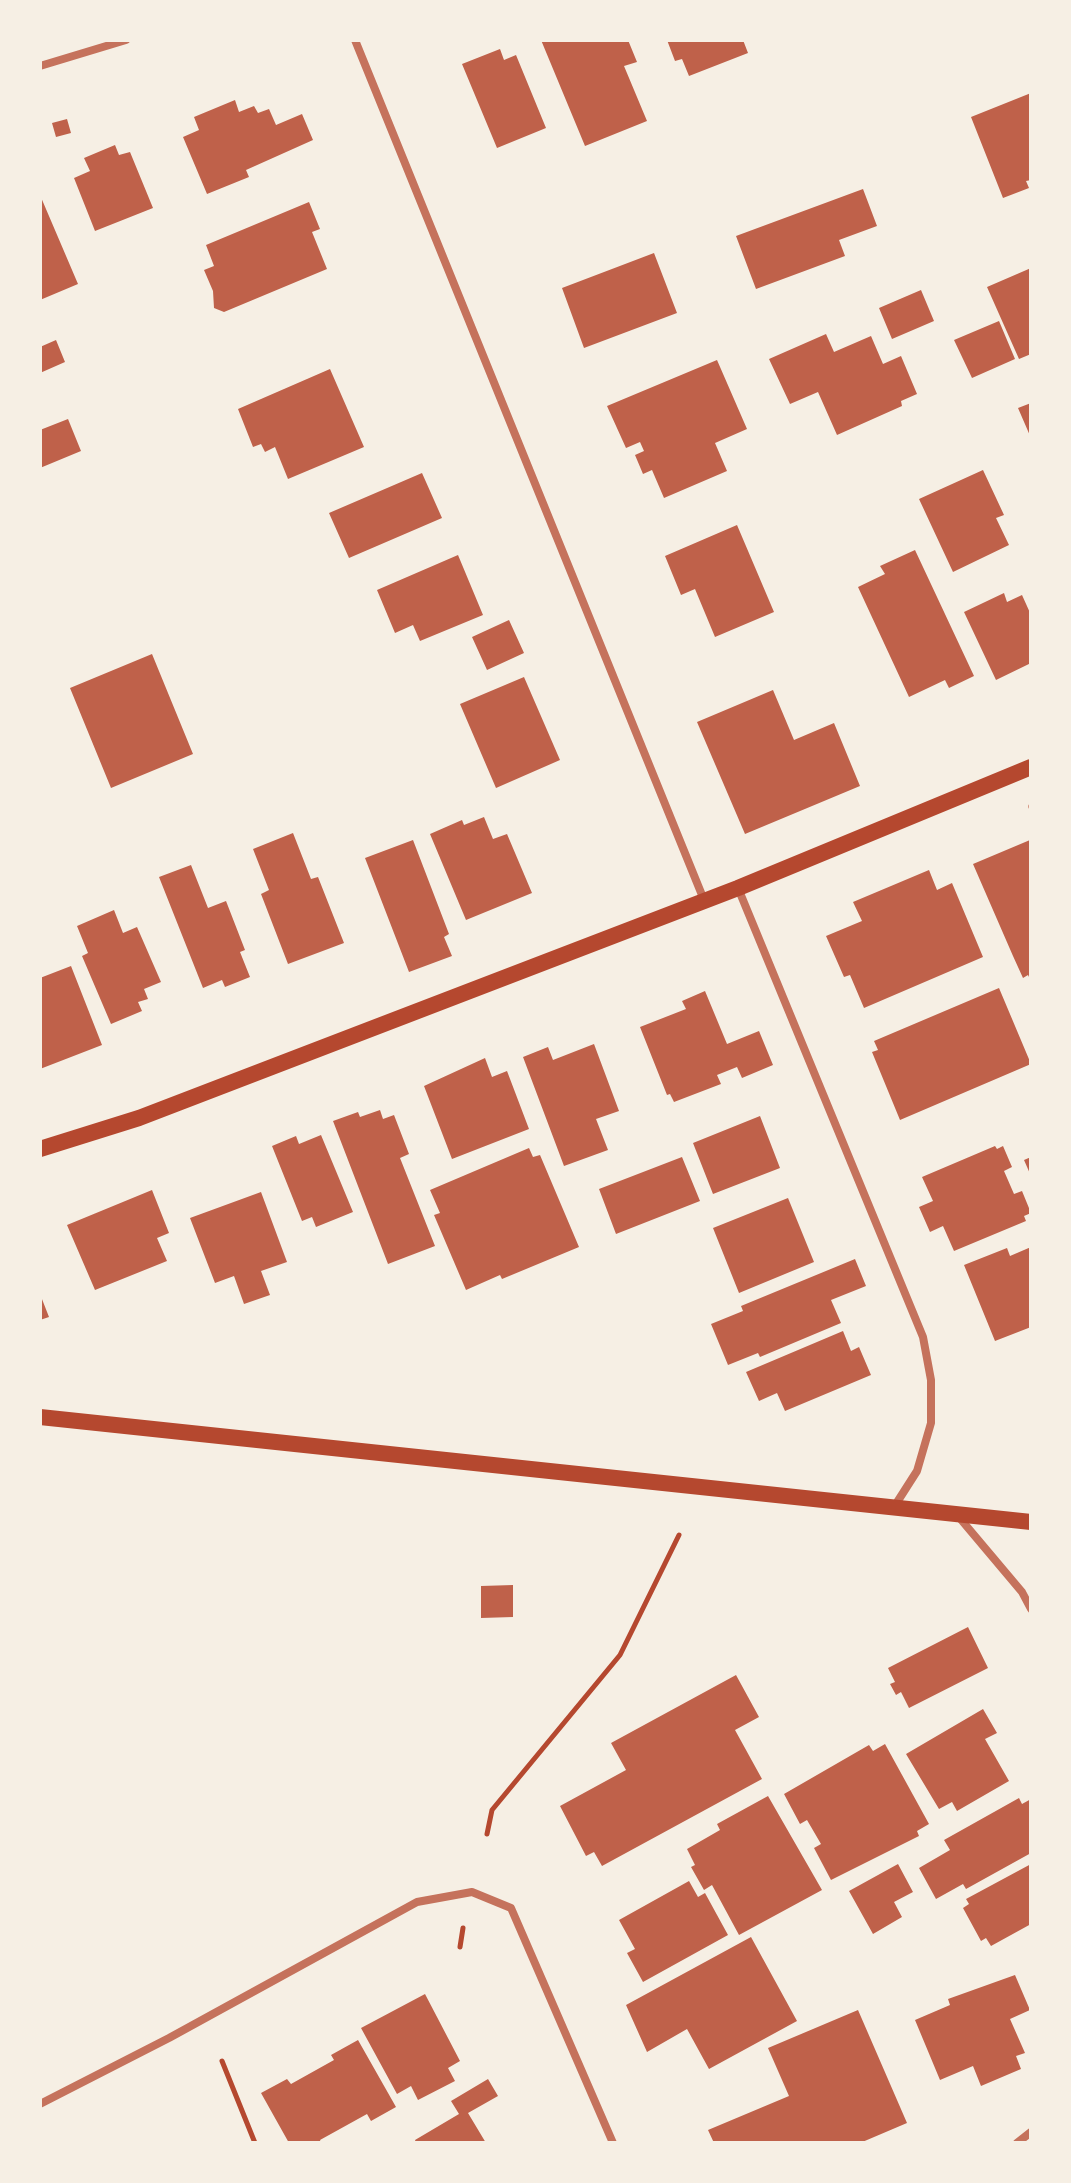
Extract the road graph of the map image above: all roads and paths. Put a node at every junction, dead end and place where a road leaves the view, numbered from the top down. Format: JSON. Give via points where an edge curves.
{"nodes":[{"id":1,"x":126,"y":40,"type":"edge"},
{"id":2,"x":355,"y":40,"type":"edge"},
{"id":3,"x":40,"y":66,"type":"edge"},
{"id":4,"x":1031,"y":767,"type":"edge"},
{"id":5,"x":738,"y":888,"type":"junction"},
{"id":6,"x":704,"y":900,"type":"junction"},
{"id":7,"x":40,"y":1149,"type":"edge"},
{"id":8,"x":40,"y":1417,"type":"edge"},
{"id":9,"x":893,"y":1508,"type":"junction"},
{"id":10,"x":957,"y":1514,"type":"junction"},
{"id":11,"x":1031,"y":1522,"type":"edge"},
{"id":12,"x":679,"y":1535,"type":"dead end"},
{"id":13,"x":1031,"y":1609,"type":"edge"},
{"id":14,"x":487,"y":1834,"type":"dead end"},
{"id":15,"x":463,"y":1928,"type":"dead end"},
{"id":16,"x":460,"y":1947,"type":"dead end"},
{"id":17,"x":222,"y":2061,"type":"dead end"},
{"id":18,"x":40,"y":2104,"type":"edge"},
{"id":19,"x":1031,"y":2132,"type":"edge"},
{"id":20,"x":255,"y":2143,"type":"edge"},
{"id":21,"x":613,"y":2143,"type":"edge"},
{"id":22,"x":1017,"y":2143,"type":"edge"}],
"edges":[{"from":1,"to":3,"type":"street"},
{"from":2,"to":6,"type":"street"},
{"from":4,"to":5,"type":"main road"},
{"from":5,"to":6,"type":"main road"},
{"from":5,"to":9,"type":"street","via":[[923,1337],[931,1423],[917,1471]]},
{"from":6,"to":7,"type":"main road","via":[[139,1118]]},
{"from":8,"to":9,"type":"main road"},
{"from":9,"to":10,"type":"main road"},
{"from":10,"to":11,"type":"main road"},
{"from":10,"to":13,"type":"street"},
{"from":12,"to":14,"type":"path","via":[[620,1655],[492,1810]]},
{"from":15,"to":16,"type":"path"},
{"from":17,"to":20,"type":"path"},
{"from":18,"to":21,"type":"street","via":[[417,1902],[472,1892],[511,1908]]},
{"from":19,"to":22,"type":"street"}]}
